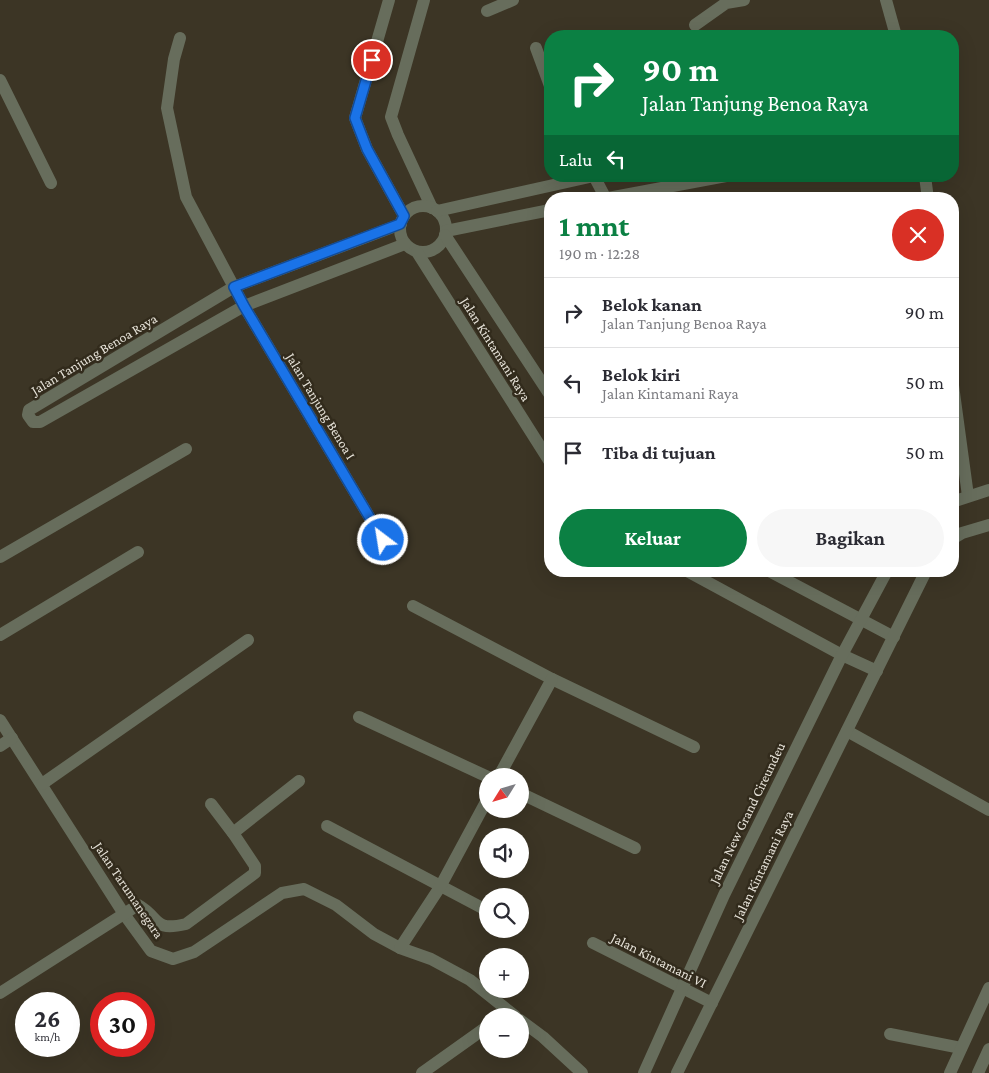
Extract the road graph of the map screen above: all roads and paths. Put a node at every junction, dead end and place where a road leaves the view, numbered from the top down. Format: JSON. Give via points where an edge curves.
{"nodes":[{"id":1,"x":389,"y":0,"type":"edge"},
{"id":2,"x":424,"y":0,"type":"edge"},
{"id":3,"x":513,"y":0,"type":"edge"},
{"id":4,"x":744,"y":0,"type":"edge"},
{"id":5,"x":886,"y":0,"type":"edge"},
{"id":6,"x":487,"y":11,"type":"dead end"},
{"id":7,"x":695,"y":26,"type":"dead end"},
{"id":8,"x":894,"y":30,"type":"edge"},
{"id":9,"x":180,"y":38,"type":"dead end"},
{"id":10,"x":536,"y":48,"type":"dead end"},
{"id":11,"x":544,"y":70,"type":"edge"},
{"id":12,"x":0,"y":80,"type":"edge"},
{"id":13,"x":566,"y":182,"type":"edge"},
{"id":14,"x":694,"y":182,"type":"edge"},
{"id":15,"x":51,"y":183,"type":"dead end"},
{"id":16,"x":642,"y":192,"type":"edge"},
{"id":17,"x":434,"y":210,"type":"junction"},
{"id":18,"x":544,"y":211,"type":"edge"},
{"id":19,"x":402,"y":220,"type":"junction"},
{"id":20,"x":445,"y":233,"type":"junction"},
{"id":21,"x":405,"y":244,"type":"junction"},
{"id":22,"x":417,"y":252,"type":"junction"},
{"id":23,"x":234,"y":287,"type":"junction"},
{"id":24,"x":244,"y":306,"type":"junction"},
{"id":25,"x":544,"y":386,"type":"edge"},
{"id":26,"x":959,"y":430,"type":"edge"},
{"id":27,"x":186,"y":449,"type":"dead end"},
{"id":28,"x":544,"y":453,"type":"edge"},
{"id":29,"x":989,"y":490,"type":"edge"},
{"id":30,"x":968,"y":496,"type":"junction"},
{"id":31,"x":959,"y":499,"type":"edge"},
{"id":32,"x":989,"y":525,"type":"edge"},
{"id":33,"x":959,"y":536,"type":"edge"},
{"id":34,"x":383,"y":540,"type":"dead end"},
{"id":35,"x":138,"y":552,"type":"dead end"},
{"id":36,"x":0,"y":557,"type":"edge"},
{"id":37,"x":698,"y":577,"type":"edge"},
{"id":38,"x":780,"y":577,"type":"edge"},
{"id":39,"x":884,"y":577,"type":"edge"},
{"id":40,"x":923,"y":577,"type":"edge"},
{"id":41,"x":413,"y":606,"type":"dead end"},
{"id":42,"x":860,"y":620,"type":"junction"},
{"id":43,"x":0,"y":635,"type":"edge"},
{"id":44,"x":894,"y":637,"type":"junction"},
{"id":45,"x":248,"y":640,"type":"dead end"},
{"id":46,"x":842,"y":655,"type":"junction"},
{"id":47,"x":876,"y":671,"type":"junction"},
{"id":48,"x":552,"y":679,"type":"junction"},
{"id":49,"x":359,"y":717,"type":"dead end"},
{"id":50,"x":0,"y":720,"type":"edge"},
{"id":51,"x":846,"y":731,"type":"junction"},
{"id":52,"x":12,"y":738,"type":"junction"},
{"id":53,"x":0,"y":746,"type":"edge"},
{"id":54,"x":694,"y":747,"type":"dead end"},
{"id":55,"x":503,"y":768,"type":"edge"},
{"id":56,"x":479,"y":773,"type":"edge"},
{"id":57,"x":300,"y":781,"type":"dead end"},
{"id":58,"x":42,"y":784,"type":"junction"},
{"id":59,"x":529,"y":797,"type":"edge"},
{"id":60,"x":211,"y":804,"type":"dead end"},
{"id":61,"x":989,"y":810,"type":"edge"},
{"id":62,"x":479,"y":815,"type":"edge"},
{"id":63,"x":327,"y":826,"type":"dead end"},
{"id":64,"x":232,"y":833,"type":"junction"},
{"id":65,"x":635,"y":848,"type":"dead end"},
{"id":66,"x":440,"y":887,"type":"junction"},
{"id":67,"x":479,"y":906,"type":"edge"},
{"id":68,"x":124,"y":914,"type":"junction"},
{"id":69,"x":593,"y":943,"type":"dead end"},
{"id":70,"x":400,"y":948,"type":"junction"},
{"id":71,"x":989,"y":988,"type":"edge"},
{"id":72,"x":681,"y":989,"type":"junction"},
{"id":73,"x":0,"y":992,"type":"edge"},
{"id":74,"x":712,"y":1003,"type":"junction"},
{"id":75,"x":501,"y":1008,"type":"edge"},
{"id":76,"x":529,"y":1027,"type":"edge"},
{"id":77,"x":479,"y":1032,"type":"edge"},
{"id":78,"x":890,"y":1034,"type":"dead end"},
{"id":79,"x":961,"y":1048,"type":"junction"},
{"id":80,"x":989,"y":1049,"type":"edge"},
{"id":81,"x":422,"y":1073,"type":"edge"},
{"id":82,"x":582,"y":1073,"type":"edge"},
{"id":83,"x":644,"y":1073,"type":"edge"},
{"id":84,"x":677,"y":1073,"type":"edge"},
{"id":85,"x":950,"y":1073,"type":"edge"},
{"id":86,"x":978,"y":1073,"type":"edge"}],
"edges":[{"from":1,"to":19,"type":"street","via":[[355,118]]},
{"from":2,"to":17,"type":"street","via":[[391,117]]},
{"from":3,"to":6,"type":"street"},
{"from":4,"to":7,"type":"street","via":[[726,3]]},
{"from":5,"to":8,"type":"street"},
{"from":9,"to":23,"type":"street","name":"Jalan Tanjung Benoa I","via":[[167,108],[186,197]]},
{"from":10,"to":11,"type":"street"},
{"from":12,"to":15,"type":"street"},
{"from":13,"to":17,"type":"street"},
{"from":14,"to":16,"type":"street"},
{"from":17,"to":19,"type":"street","via":[[417,207]]},
{"from":17,"to":20,"type":"street","via":[[444,220]]},
{"from":18,"to":20,"type":"street"},
{"from":19,"to":21,"type":"street","via":[[400,231]]},
{"from":19,"to":23,"type":"street","name":"Jalan Tanjung Benoa Raya"},
{"from":20,"to":22,"type":"street","via":[[441,244],[434,250]]},
{"from":20,"to":25,"type":"street","name":"Jalan Kintamani Raya"},
{"from":21,"to":22,"type":"street"},
{"from":21,"to":24,"type":"street","name":"Jalan Tanjung Benoa Raya"},
{"from":22,"to":28,"type":"street","name":"Jalan Kintamani Raya"},
{"from":23,"to":24,"type":"street","name":"Jalan Tanjung Benoa I"},
{"from":23,"to":24,"type":"street","name":"Jalan Tanjung Benoa Raya","via":[[29,410],[30,419],[40,422]]},
{"from":24,"to":34,"type":"street","name":"Jalan Tanjung Benoa I"},
{"from":26,"to":30,"type":"street"},
{"from":27,"to":36,"type":"street"},
{"from":29,"to":30,"type":"street"},
{"from":30,"to":31,"type":"street"},
{"from":32,"to":33,"type":"street"},
{"from":35,"to":43,"type":"street"},
{"from":37,"to":46,"type":"street"},
{"from":38,"to":42,"type":"street"},
{"from":39,"to":42,"type":"street","name":"Jalan New Grand Cireundeu"},
{"from":40,"to":44,"type":"street","name":"Jalan Kintamani Raya"},
{"from":41,"to":48,"type":"street"},
{"from":42,"to":44,"type":"street"},
{"from":42,"to":46,"type":"street","name":"Jalan New Grand Cireundeu"},
{"from":44,"to":47,"type":"street","name":"Jalan Kintamani Raya"},
{"from":45,"to":58,"type":"street"},
{"from":46,"to":47,"type":"street"},
{"from":46,"to":72,"type":"street","name":"Jalan New Grand Cireundeu"},
{"from":47,"to":51,"type":"street","name":"Jalan Kintamani Raya"},
{"from":48,"to":54,"type":"street"},
{"from":48,"to":55,"type":"street"},
{"from":49,"to":56,"type":"street"},
{"from":50,"to":52,"type":"street","name":"Jalan Tarumanegara"},
{"from":51,"to":61,"type":"street"},
{"from":51,"to":74,"type":"street","name":"Jalan Kintamani Raya"},
{"from":52,"to":53,"type":"street"},
{"from":52,"to":58,"type":"street","name":"Jalan Tarumanegara"},
{"from":57,"to":64,"type":"street"},
{"from":58,"to":68,"type":"street","name":"Jalan Tarumanegara"},
{"from":59,"to":65,"type":"street"},
{"from":60,"to":64,"type":"street"},
{"from":62,"to":66,"type":"street"},
{"from":63,"to":66,"type":"street"},
{"from":64,"to":68,"type":"street","via":[[255,866],[255,873],[247,880],[186,924],[161,926],[138,905]]},
{"from":66,"to":67,"type":"street"},
{"from":66,"to":70,"type":"street"},
{"from":68,"to":70,"type":"street","name":"Jalan Tarumanegara","via":[[151,951],[173,958],[194,952],[282,893],[304,889],[336,904],[374,934]]},
{"from":68,"to":73,"type":"street"},
{"from":69,"to":72,"type":"street","name":"Jalan Kintamani VI"},
{"from":70,"to":75,"type":"street","name":"Jalan Tarumanegara","via":[[431,959],[470,980]]},
{"from":71,"to":79,"type":"street"},
{"from":72,"to":74,"type":"street","name":"Jalan Kintamani VI"},
{"from":72,"to":83,"type":"street","name":"Jalan New Grand Cireundeu"},
{"from":74,"to":84,"type":"street","name":"Jalan Kintamani Raya"},
{"from":76,"to":82,"type":"street"},
{"from":77,"to":81,"type":"street"},
{"from":78,"to":79,"type":"street"},
{"from":79,"to":85,"type":"street"},
{"from":80,"to":86,"type":"street"}]}
